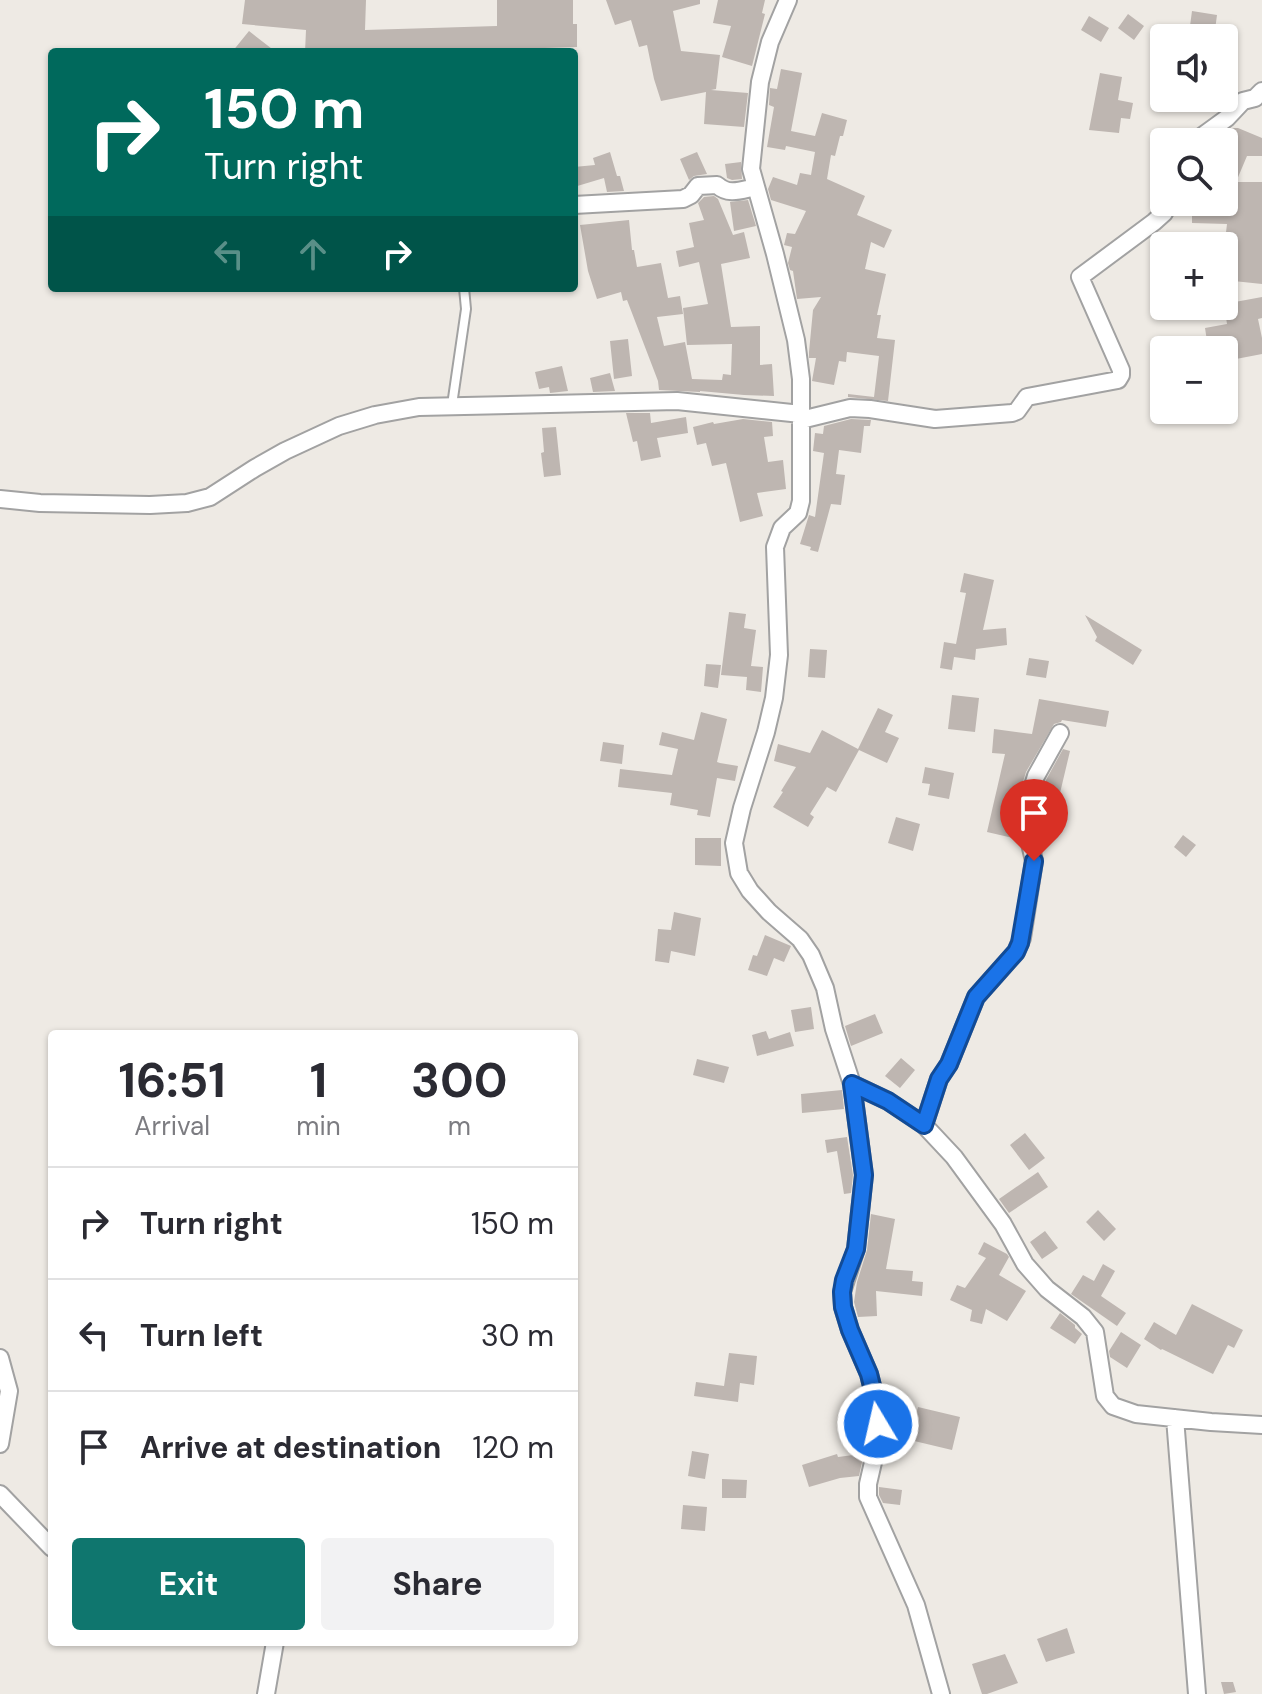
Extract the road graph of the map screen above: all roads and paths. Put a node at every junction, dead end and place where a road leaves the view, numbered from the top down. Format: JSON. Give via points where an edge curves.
{"nodes":[{"id":1,"x":788,"y":0,"type":"edge"},
{"id":2,"x":1262,"y":91,"type":"edge"},
{"id":3,"x":1213,"y":128,"type":"edge"},
{"id":4,"x":756,"y":187,"type":"junction"},
{"id":5,"x":578,"y":205,"type":"edge"},
{"id":6,"x":1161,"y":216,"type":"edge"},
{"id":7,"x":464,"y":292,"type":"edge"},
{"id":8,"x":452,"y":405,"type":"junction"},
{"id":9,"x":801,"y":417,"type":"junction"},
{"id":10,"x":0,"y":499,"type":"edge"},
{"id":11,"x":1060,"y":733,"type":"dead end"},
{"id":12,"x":852,"y":1084,"type":"junction"},
{"id":13,"x":924,"y":1125,"type":"junction"},
{"id":14,"x":0,"y":1358,"type":"edge"},
{"id":15,"x":1175,"y":1418,"type":"junction"},
{"id":16,"x":1262,"y":1425,"type":"edge"},
{"id":17,"x":0,"y":1444,"type":"edge"},
{"id":18,"x":0,"y":1494,"type":"edge"},
{"id":19,"x":48,"y":1544,"type":"edge"},
{"id":20,"x":274,"y":1646,"type":"edge"},
{"id":21,"x":266,"y":1694,"type":"edge"},
{"id":22,"x":941,"y":1694,"type":"edge"},
{"id":23,"x":1197,"y":1694,"type":"edge"}],
"edges":[{"from":1,"to":4,"type":"street","via":[[760,82],[751,169]]},
{"from":2,"to":3,"type":"street"},
{"from":4,"to":5,"type":"street","via":[[729,192],[717,185],[698,186],[683,199]]},
{"from":4,"to":9,"type":"street","via":[[791,316]]},
{"from":6,"to":9,"type":"street","via":[[1080,277],[1121,370],[1118,380],[1026,397],[1014,413],[935,419],[850,408]]},
{"from":7,"to":8,"type":"lane"},
{"from":8,"to":9,"type":"street","via":[[677,401]]},
{"from":8,"to":10,"type":"street","via":[[375,415],[339,426],[210,497],[187,503]]},
{"from":9,"to":12,"type":"street","via":[[801,505],[782,528],[775,547],[779,655],[774,698],[734,843],[739,873],[750,891],[811,955]]},
{"from":11,"to":13,"type":"street","via":[[1029,799],[1034,861],[1020,943],[976,997]]},
{"from":12,"to":13,"type":"street"},
{"from":12,"to":22,"type":"street","via":[[864,1175],[856,1249],[842,1292],[875,1398],[878,1424],[868,1497],[916,1605]]},
{"from":13,"to":15,"type":"street","via":[[1003,1224],[1025,1264],[1095,1332],[1108,1401],[1136,1414]]},
{"from":14,"to":17,"type":"street","via":[[9,1391]]},
{"from":15,"to":16,"type":"street"},
{"from":15,"to":23,"type":"street"},
{"from":18,"to":19,"type":"street"},
{"from":20,"to":21,"type":"street"}]}
